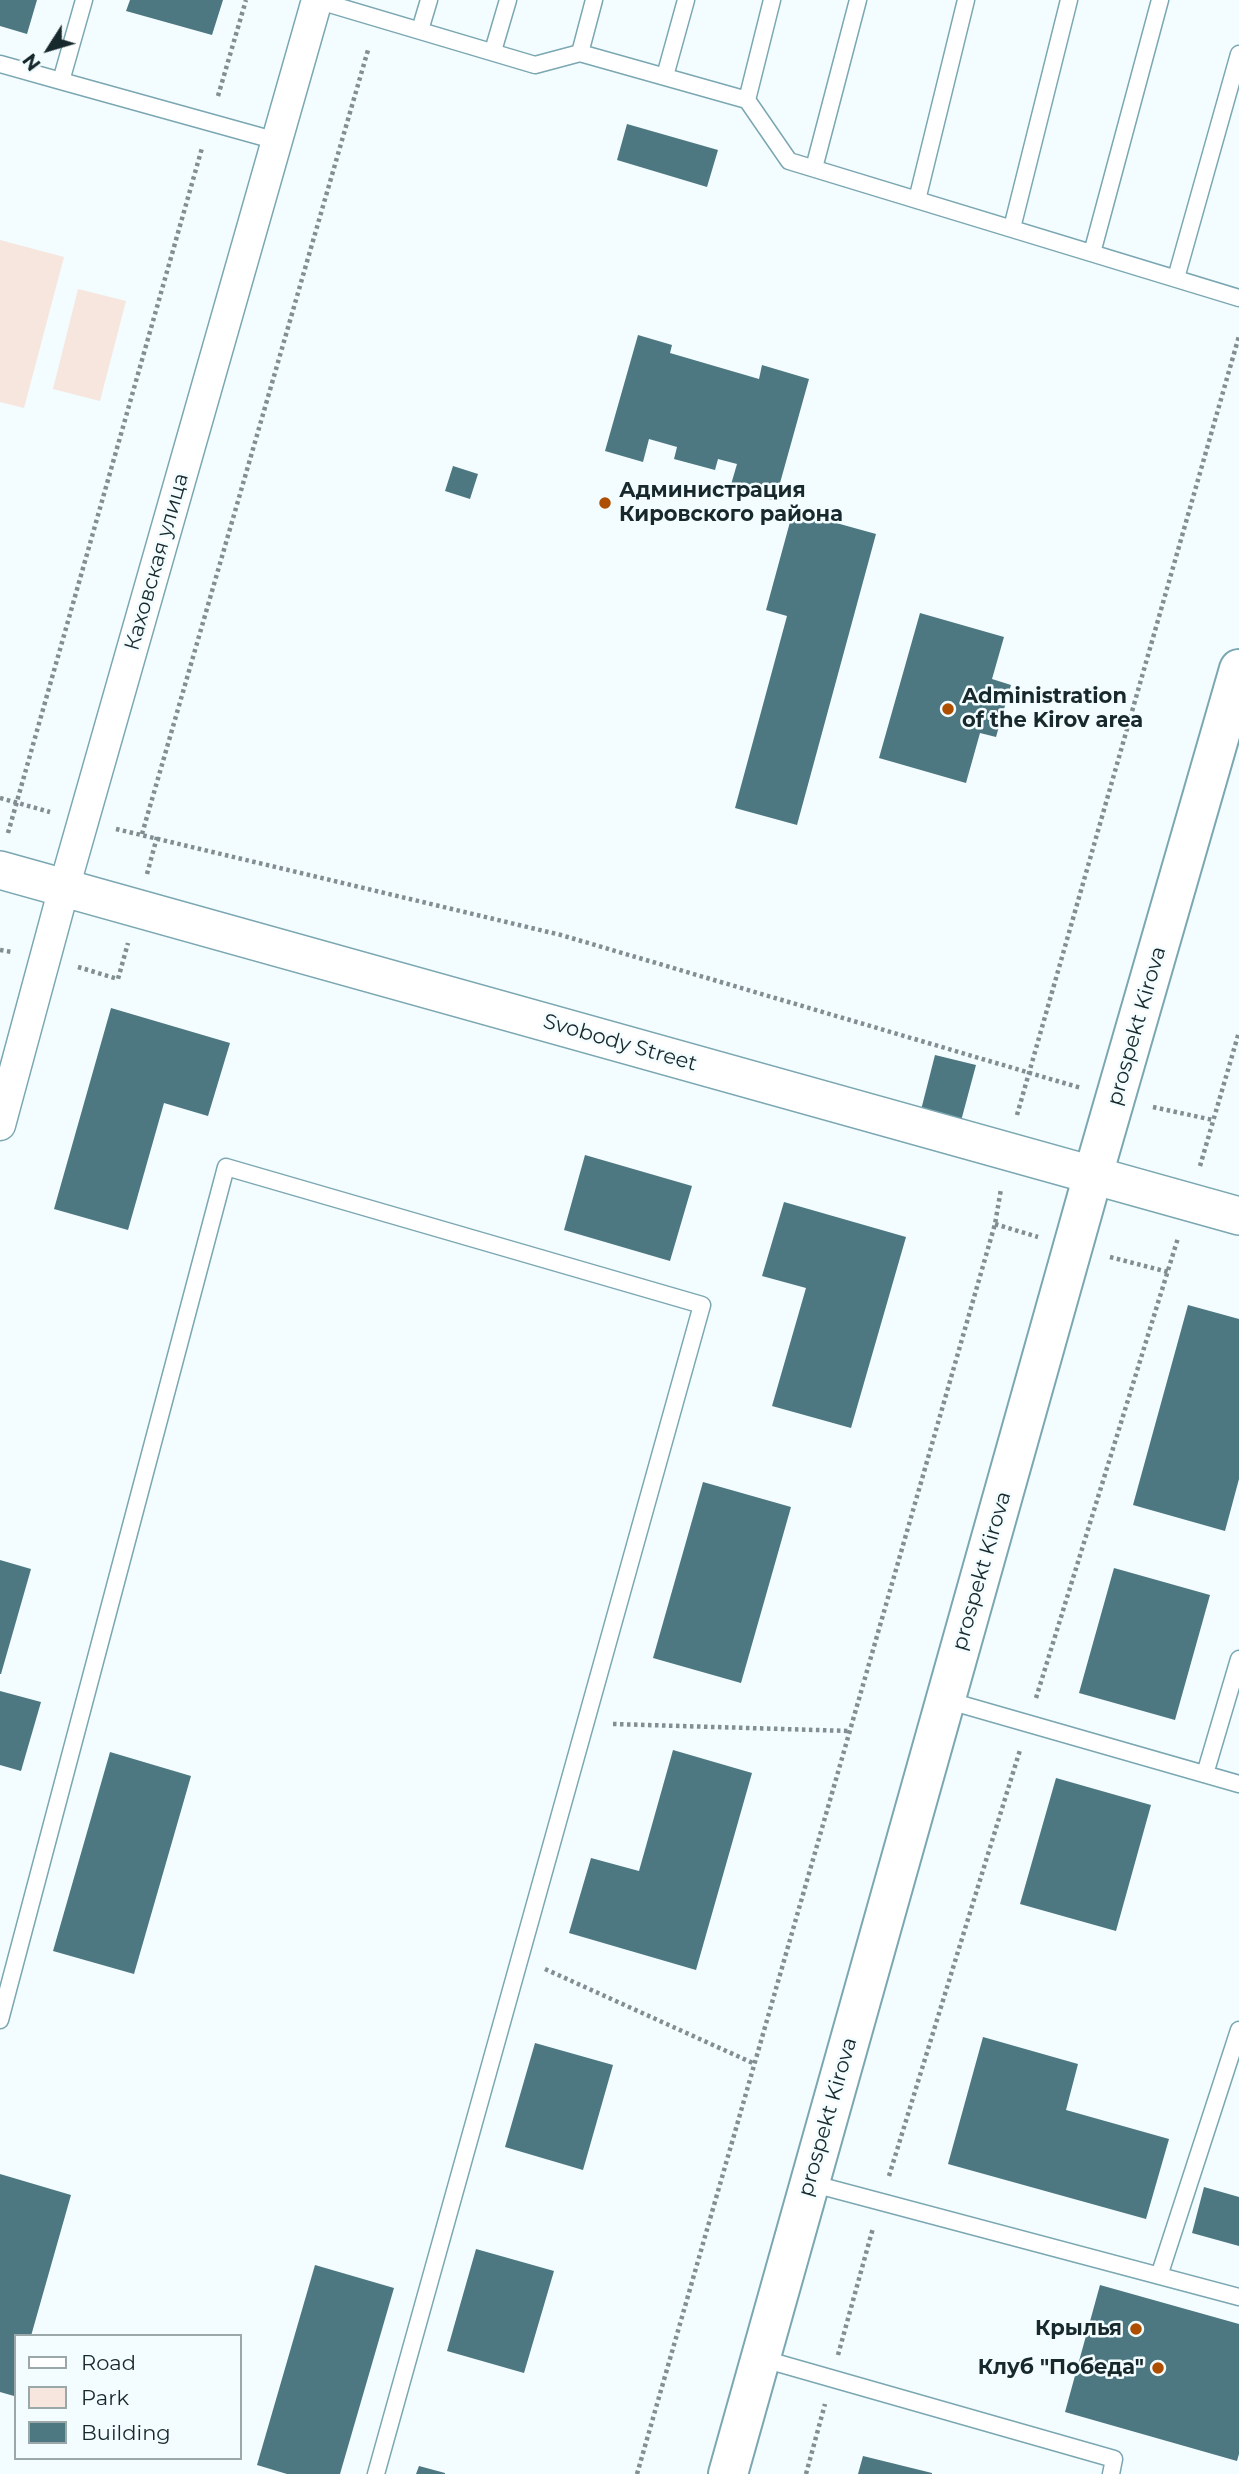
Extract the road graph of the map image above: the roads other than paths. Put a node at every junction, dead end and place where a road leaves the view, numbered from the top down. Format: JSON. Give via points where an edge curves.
{"nodes":[{"id":1,"x":84,"y":0,"type":"edge"},
{"id":2,"x":316,"y":0,"type":"edge"},
{"id":3,"x":429,"y":0,"type":"edge"},
{"id":4,"x":508,"y":0,"type":"edge"},
{"id":5,"x":594,"y":0,"type":"edge"},
{"id":6,"x":686,"y":0,"type":"edge"},
{"id":7,"x":772,"y":0,"type":"edge"},
{"id":8,"x":858,"y":0,"type":"edge"},
{"id":9,"x":966,"y":0,"type":"edge"},
{"id":10,"x":1069,"y":0,"type":"edge"},
{"id":11,"x":1160,"y":0,"type":"edge"},
{"id":12,"x":420,"y":30,"type":"junction"},
{"id":13,"x":493,"y":51,"type":"junction"},
{"id":14,"x":580,"y":53,"type":"junction"},
{"id":15,"x":1239,"y":54,"type":"edge"},
{"id":16,"x":0,"y":64,"type":"edge"},
{"id":17,"x":665,"y":76,"type":"junction"},
{"id":18,"x":61,"y":81,"type":"junction"},
{"id":19,"x":747,"y":100,"type":"junction"},
{"id":20,"x":276,"y":141,"type":"junction"},
{"id":21,"x":814,"y":168,"type":"junction"},
{"id":22,"x":917,"y":200,"type":"junction"},
{"id":23,"x":1012,"y":228,"type":"junction"},
{"id":24,"x":1092,"y":253,"type":"junction"},
{"id":25,"x":1176,"y":278,"type":"junction"},
{"id":26,"x":1239,"y":298,"type":"edge"},
{"id":27,"x":1239,"y":669,"type":"edge"},
{"id":28,"x":0,"y":870,"type":"edge"},
{"id":29,"x":64,"y":888,"type":"junction"},
{"id":30,"x":0,"y":1125,"type":"edge"},
{"id":31,"x":1094,"y":1175,"type":"junction"},
{"id":32,"x":1239,"y":1216,"type":"edge"},
{"id":33,"x":1239,"y":1659,"type":"edge"},
{"id":34,"x":946,"y":1700,"type":"junction"},
{"id":35,"x":1205,"y":1774,"type":"junction"},
{"id":36,"x":1239,"y":1784,"type":"edge"},
{"id":37,"x":0,"y":2020,"type":"edge"},
{"id":38,"x":1239,"y":2030,"type":"edge"},
{"id":39,"x":810,"y":2183,"type":"junction"},
{"id":40,"x":1159,"y":2276,"type":"junction"},
{"id":41,"x":1239,"y":2297,"type":"edge"},
{"id":42,"x":761,"y":2358,"type":"junction"},
{"id":43,"x":376,"y":2474,"type":"edge"},
{"id":44,"x":728,"y":2474,"type":"edge"},
{"id":45,"x":1111,"y":2474,"type":"edge"}],
"edges":[{"from":1,"to":18,"type":"lane"},
{"from":2,"to":12,"type":"lane"},
{"from":2,"to":20,"type":"street","name":"Каховская улица"},
{"from":3,"to":12,"type":"lane"},
{"from":4,"to":13,"type":"lane"},
{"from":5,"to":14,"type":"lane"},
{"from":6,"to":17,"type":"lane"},
{"from":7,"to":19,"type":"lane"},
{"from":8,"to":21,"type":"lane"},
{"from":9,"to":22,"type":"lane"},
{"from":10,"to":23,"type":"lane"},
{"from":11,"to":24,"type":"lane"},
{"from":12,"to":13,"type":"lane"},
{"from":13,"to":14,"type":"lane","via":[[535,65]]},
{"from":14,"to":17,"type":"lane"},
{"from":15,"to":25,"type":"lane"},
{"from":16,"to":18,"type":"lane"},
{"from":17,"to":19,"type":"lane"},
{"from":18,"to":20,"type":"lane"},
{"from":19,"to":21,"type":"lane","via":[[789,161]]},
{"from":20,"to":29,"type":"street","name":"Каховская улица"},
{"from":21,"to":22,"type":"lane"},
{"from":22,"to":23,"type":"lane"},
{"from":23,"to":24,"type":"lane"},
{"from":24,"to":25,"type":"lane"},
{"from":25,"to":26,"type":"lane"},
{"from":27,"to":31,"type":"main road","name":"prospekt Kirova"},
{"from":28,"to":29,"type":"street","name":"Svobody Street"},
{"from":29,"to":30,"type":"street","name":"Каховская улица"},
{"from":29,"to":31,"type":"street","name":"Svobody Street"},
{"from":31,"to":32,"type":"street","name":"Svobody Street"},
{"from":31,"to":34,"type":"main road","name":"prospekt Kirova"},
{"from":33,"to":35,"type":"lane"},
{"from":34,"to":35,"type":"lane"},
{"from":34,"to":39,"type":"main road","name":"prospekt Kirova"},
{"from":35,"to":36,"type":"lane"},
{"from":37,"to":43,"type":"lane","via":[[226,1167],[702,1305]]},
{"from":38,"to":40,"type":"lane"},
{"from":39,"to":40,"type":"lane"},
{"from":39,"to":42,"type":"main road","name":"prospekt Kirova"},
{"from":40,"to":41,"type":"lane"},
{"from":42,"to":44,"type":"main road","name":"prospekt Kirova"},
{"from":42,"to":45,"type":"lane","via":[[1114,2459]]}]}
